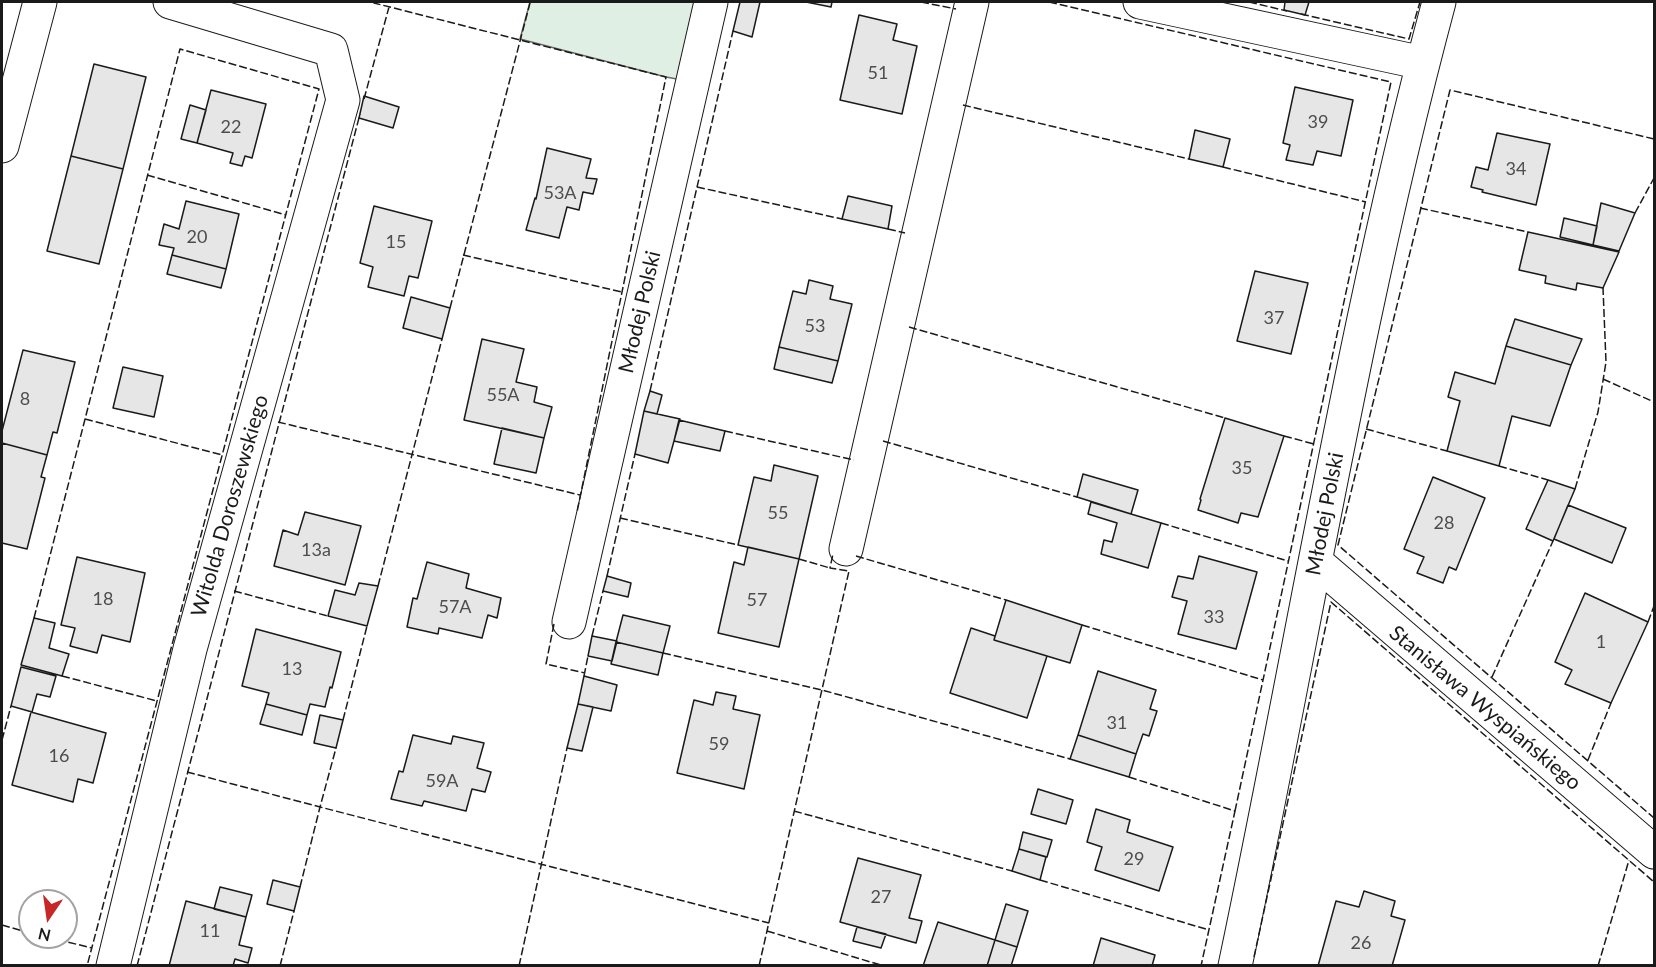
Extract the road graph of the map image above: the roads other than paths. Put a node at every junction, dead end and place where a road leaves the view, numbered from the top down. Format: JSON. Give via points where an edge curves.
{"nodes":[{"id":1,"x":40,"y":2,"type":"edge"},
{"id":2,"x":170,"y":2,"type":"edge"},
{"id":3,"x":711,"y":2,"type":"edge"},
{"id":4,"x":972,"y":2,"type":"edge"},
{"id":5,"x":1140,"y":2,"type":"edge"},
{"id":6,"x":1439,"y":2,"type":"edge"},
{"id":7,"x":1423,"y":63,"type":"junction"},
{"id":8,"x":2,"y":146,"type":"edge"},
{"id":9,"x":846,"y":549,"type":"dead end"},
{"id":10,"x":1316,"y":562,"type":"junction"},
{"id":11,"x":568,"y":622,"type":"dead end"},
{"id":12,"x":1654,"y":852,"type":"edge"},
{"id":13,"x":113,"y":966,"type":"edge"},
{"id":14,"x":1235,"y":966,"type":"edge"}],
"edges":[{"from":1,"to":8,"type":"street"},
{"from":2,"to":13,"type":"street","name":"Witolda Doroszewskiego","via":[[331,50],[343,100],[190,649]]},
{"from":3,"to":11,"type":"street","name":"Młodej Polski"},
{"from":4,"to":9,"type":"street"},
{"from":5,"to":7,"type":"street"},
{"from":6,"to":7,"type":"street","name":"Młodej Polski"},
{"from":7,"to":10,"type":"street","name":"Młodej Polski","via":[[1362,327]]},
{"from":10,"to":12,"type":"street","name":"Stanisława Wyspiańskiego"},
{"from":10,"to":14,"type":"street","name":"Młodej Polski"}]}
